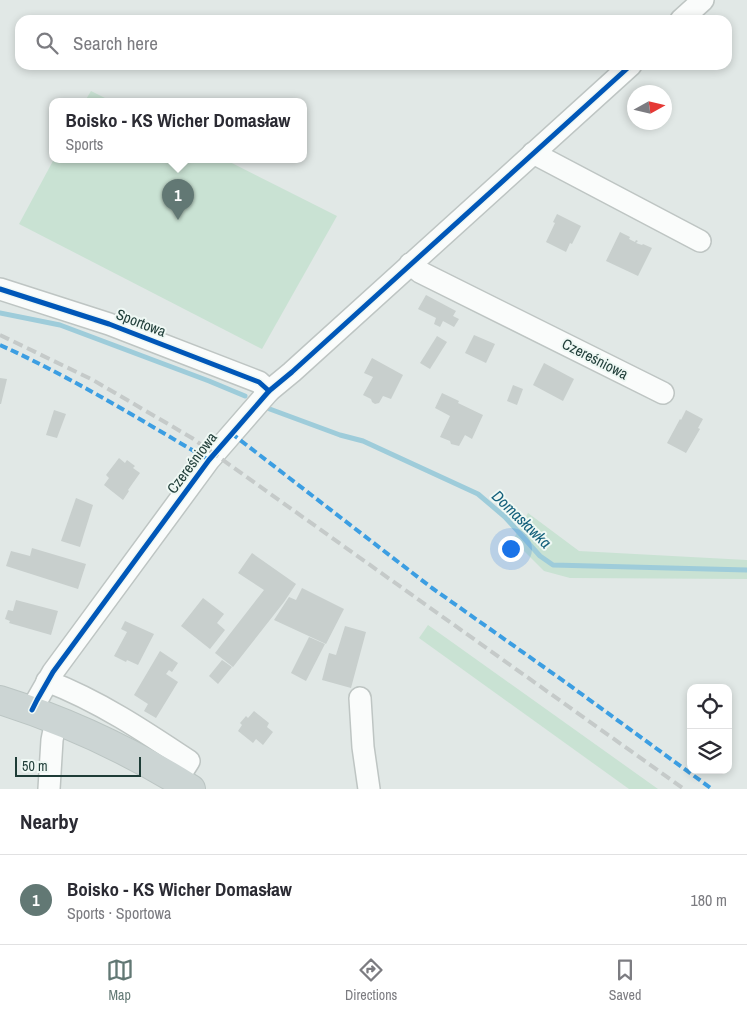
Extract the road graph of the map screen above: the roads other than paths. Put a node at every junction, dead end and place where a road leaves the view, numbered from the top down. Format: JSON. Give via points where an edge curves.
{"nodes":[{"id":1,"x":703,"y":0,"type":"edge"},
{"id":2,"x":686,"y":15,"type":"edge"},
{"id":3,"x":625,"y":70,"type":"edge"},
{"id":4,"x":533,"y":154,"type":"junction"},
{"id":5,"x":700,"y":242,"type":"dead end"},
{"id":6,"x":410,"y":264,"type":"junction"},
{"id":7,"x":0,"y":289,"type":"edge"},
{"id":8,"x":269,"y":391,"type":"junction"},
{"id":9,"x":663,"y":393,"type":"dead end"},
{"id":10,"x":47,"y":681,"type":"junction"},
{"id":11,"x":360,"y":698,"type":"dead end"},
{"id":12,"x":0,"y":700,"type":"edge"},
{"id":13,"x":44,"y":715,"type":"junction"},
{"id":14,"x":132,"y":723,"type":"junction"},
{"id":15,"x":120,"y":749,"type":"junction"},
{"id":16,"x":184,"y":784,"type":"edge"},
{"id":17,"x":50,"y":789,"type":"edge"},
{"id":18,"x":369,"y":789,"type":"edge"}],
"edges":[{"from":1,"to":2,"type":"street"},
{"from":3,"to":4,"type":"street"},
{"from":4,"to":5,"type":"street"},
{"from":4,"to":6,"type":"street"},
{"from":6,"to":8,"type":"street","name":"Czereśniowa"},
{"from":6,"to":9,"type":"street","name":"Czereśniowa","via":[[420,272]]},
{"from":7,"to":8,"type":"street","name":"Sportowa","via":[[108,324],[259,382]]},
{"from":8,"to":10,"type":"street","name":"Czereśniowa","via":[[209,460]]},
{"from":10,"to":13,"type":"street","name":"Czereśniowa"},
{"from":10,"to":14,"type":"street","via":[[74,691]]},
{"from":11,"to":18,"type":"street"},
{"from":12,"to":13,"type":"main road"},
{"from":13,"to":15,"type":"main road"},
{"from":13,"to":17,"type":"street","name":"Czereśniowa","via":[[52,740]]},
{"from":14,"to":15,"type":"street"},
{"from":14,"to":16,"type":"street","via":[[189,761]]},
{"from":15,"to":16,"type":"main road"}]}
